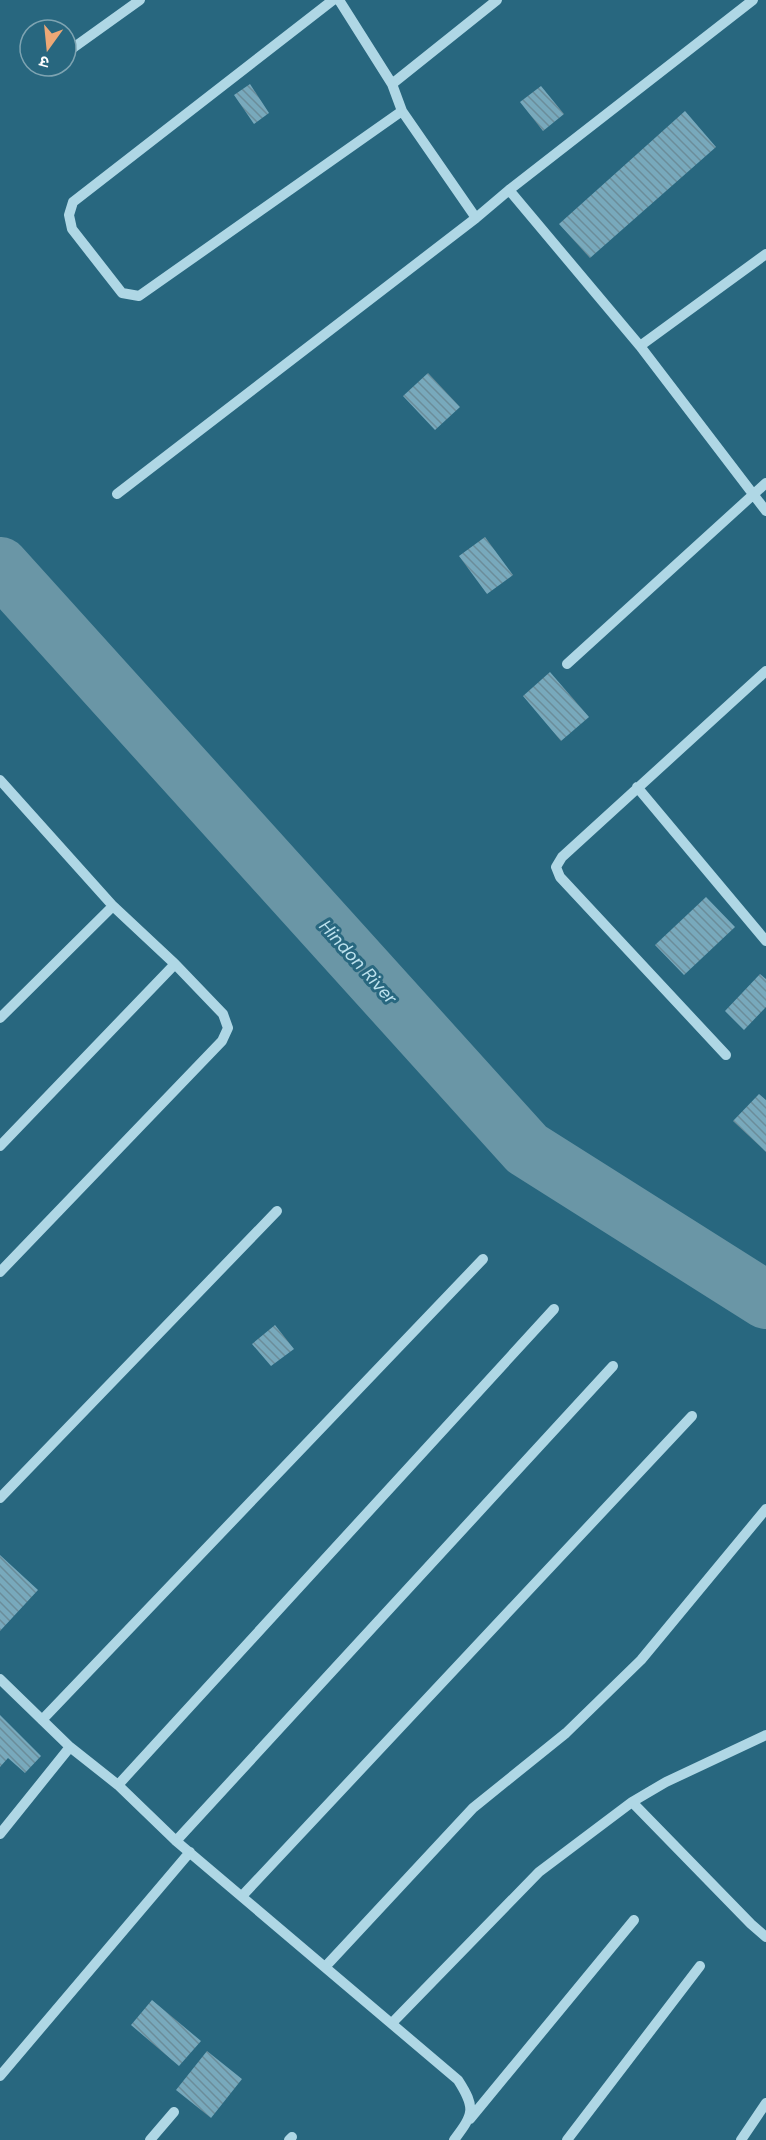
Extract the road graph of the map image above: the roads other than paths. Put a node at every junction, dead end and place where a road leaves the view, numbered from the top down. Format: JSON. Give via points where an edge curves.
{"nodes":[{"id":1,"x":140,"y":0,"type":"edge"},
{"id":2,"x":333,"y":0,"type":"edge"},
{"id":3,"x":339,"y":0,"type":"edge"},
{"id":4,"x":498,"y":0,"type":"edge"},
{"id":5,"x":753,"y":0,"type":"edge"},
{"id":6,"x":78,"y":44,"type":"edge"},
{"id":7,"x":392,"y":84,"type":"junction"},
{"id":8,"x":402,"y":111,"type":"junction"},
{"id":9,"x":509,"y":190,"type":"junction"},
{"id":10,"x":476,"y":218,"type":"junction"},
{"id":11,"x":766,"y":254,"type":"edge"},
{"id":12,"x":640,"y":346,"type":"junction"},
{"id":13,"x":766,"y":483,"type":"edge"},
{"id":14,"x":754,"y":493,"type":"junction"},
{"id":15,"x":117,"y":494,"type":"dead end"},
{"id":16,"x":766,"y":511,"type":"edge"},
{"id":17,"x":567,"y":664,"type":"dead end"},
{"id":18,"x":766,"y":671,"type":"edge"},
{"id":19,"x":0,"y":780,"type":"edge"},
{"id":20,"x":637,"y":787,"type":"junction"},
{"id":21,"x":113,"y":906,"type":"junction"},
{"id":22,"x":766,"y":941,"type":"edge"},
{"id":23,"x":175,"y":964,"type":"junction"},
{"id":24,"x":0,"y":1018,"type":"edge"},
{"id":25,"x":726,"y":1056,"type":"dead end"},
{"id":26,"x":0,"y":1146,"type":"edge"},
{"id":27,"x":277,"y":1211,"type":"dead end"},
{"id":28,"x":483,"y":1259,"type":"dead end"},
{"id":29,"x":0,"y":1272,"type":"edge"},
{"id":30,"x":554,"y":1309,"type":"dead end"},
{"id":31,"x":613,"y":1366,"type":"dead end"},
{"id":32,"x":692,"y":1416,"type":"dead end"},
{"id":33,"x":0,"y":1498,"type":"edge"},
{"id":34,"x":766,"y":1509,"type":"edge"},
{"id":35,"x":0,"y":1679,"type":"edge"},
{"id":36,"x":42,"y":1720,"type":"junction"},
{"id":37,"x":766,"y":1735,"type":"edge"},
{"id":38,"x":70,"y":1747,"type":"junction"},
{"id":39,"x":118,"y":1785,"type":"junction"},
{"id":40,"x":632,"y":1802,"type":"junction"},
{"id":41,"x":0,"y":1834,"type":"edge"},
{"id":42,"x":176,"y":1840,"type":"junction"},
{"id":43,"x":190,"y":1852,"type":"junction"},
{"id":44,"x":242,"y":1896,"type":"junction"},
{"id":45,"x":634,"y":1920,"type":"dead end"},
{"id":46,"x":766,"y":1937,"type":"edge"},
{"id":47,"x":700,"y":1966,"type":"dead end"},
{"id":48,"x":325,"y":1967,"type":"junction"},
{"id":49,"x":392,"y":2023,"type":"junction"},
{"id":50,"x":0,"y":2076,"type":"edge"},
{"id":51,"x":766,"y":2103,"type":"edge"},
{"id":52,"x":174,"y":2112,"type":"dead end"},
{"id":53,"x":470,"y":2119,"type":"junction"},
{"id":54,"x":150,"y":2140,"type":"edge"},
{"id":55,"x":454,"y":2140,"type":"edge"},
{"id":56,"x":567,"y":2140,"type":"edge"},
{"id":57,"x":741,"y":2140,"type":"edge"}],
"edges":[{"from":1,"to":6,"type":"street"},
{"from":2,"to":8,"type":"street","via":[[73,202],[69,215],[72,229],[122,293],[139,296]]},
{"from":3,"to":7,"type":"street"},
{"from":4,"to":7,"type":"street"},
{"from":5,"to":9,"type":"street"},
{"from":7,"to":8,"type":"street"},
{"from":8,"to":10,"type":"street"},
{"from":9,"to":10,"type":"street"},
{"from":9,"to":12,"type":"street"},
{"from":10,"to":15,"type":"street"},
{"from":11,"to":12,"type":"street"},
{"from":12,"to":14,"type":"street"},
{"from":13,"to":14,"type":"street"},
{"from":14,"to":16,"type":"street"},
{"from":14,"to":17,"type":"street"},
{"from":18,"to":20,"type":"street"},
{"from":19,"to":21,"type":"street"},
{"from":20,"to":22,"type":"street"},
{"from":20,"to":25,"type":"street","via":[[558,861],[557,872]]},
{"from":21,"to":23,"type":"street"},
{"from":21,"to":24,"type":"street"},
{"from":23,"to":26,"type":"street"},
{"from":23,"to":29,"type":"street","via":[[223,1014],[228,1028],[222,1041]]},
{"from":27,"to":33,"type":"street"},
{"from":28,"to":36,"type":"street"},
{"from":30,"to":39,"type":"street"},
{"from":31,"to":42,"type":"street"},
{"from":32,"to":44,"type":"street"},
{"from":34,"to":48,"type":"street","via":[[641,1660],[566,1733],[473,1808]]},
{"from":35,"to":36,"type":"street"},
{"from":36,"to":38,"type":"street"},
{"from":37,"to":40,"type":"street"},
{"from":38,"to":39,"type":"street"},
{"from":38,"to":41,"type":"street"},
{"from":39,"to":42,"type":"street"},
{"from":40,"to":46,"type":"street"},
{"from":40,"to":49,"type":"street","via":[[539,1872]]},
{"from":42,"to":43,"type":"street"},
{"from":43,"to":44,"type":"street"},
{"from":43,"to":50,"type":"street"},
{"from":44,"to":48,"type":"street"},
{"from":45,"to":53,"type":"street"},
{"from":47,"to":56,"type":"street"},
{"from":48,"to":49,"type":"street"},
{"from":49,"to":53,"type":"street","via":[[458,2080],[470,2098]]},
{"from":51,"to":57,"type":"street"},
{"from":52,"to":54,"type":"street"},
{"from":53,"to":55,"type":"street"}]}
